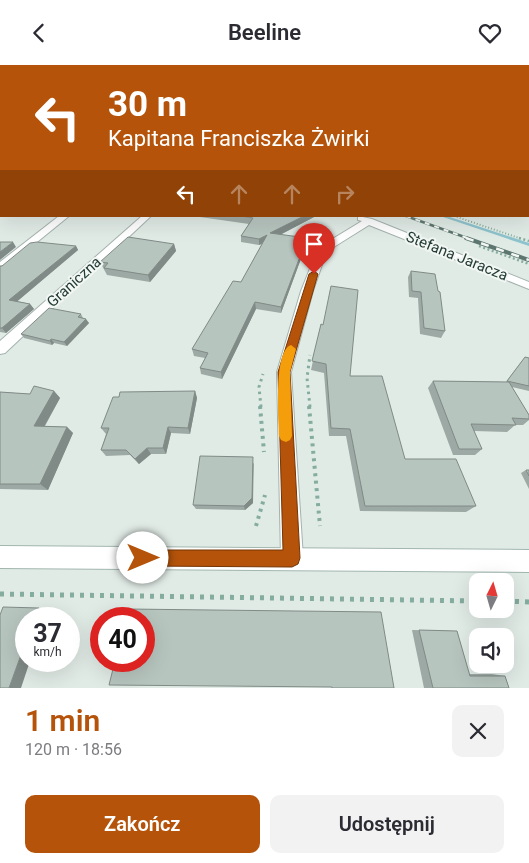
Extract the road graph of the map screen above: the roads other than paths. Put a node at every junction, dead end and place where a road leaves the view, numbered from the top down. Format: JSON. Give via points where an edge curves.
{"nodes":[{"id":1,"x":64,"y":217,"type":"edge"},
{"id":2,"x":146,"y":217,"type":"edge"},
{"id":3,"x":363,"y":219,"type":"edge"},
{"id":4,"x":0,"y":267,"type":"edge"},
{"id":5,"x":529,"y":285,"type":"edge"},
{"id":6,"x":0,"y":349,"type":"edge"},
{"id":7,"x":0,"y":557,"type":"edge"},
{"id":8,"x":292,"y":558,"type":"junction"},
{"id":9,"x":529,"y":561,"type":"edge"}],
"edges":[{"from":1,"to":4,"type":"street"},
{"from":2,"to":6,"type":"street","name":"Graniczna"},
{"from":3,"to":5,"type":"street","name":"Stefana Jaracza"},
{"from":3,"to":8,"type":"street","via":[[325,248],[320,256],[284,372]]},
{"from":7,"to":8,"type":"street"},
{"from":8,"to":9,"type":"street"}]}
